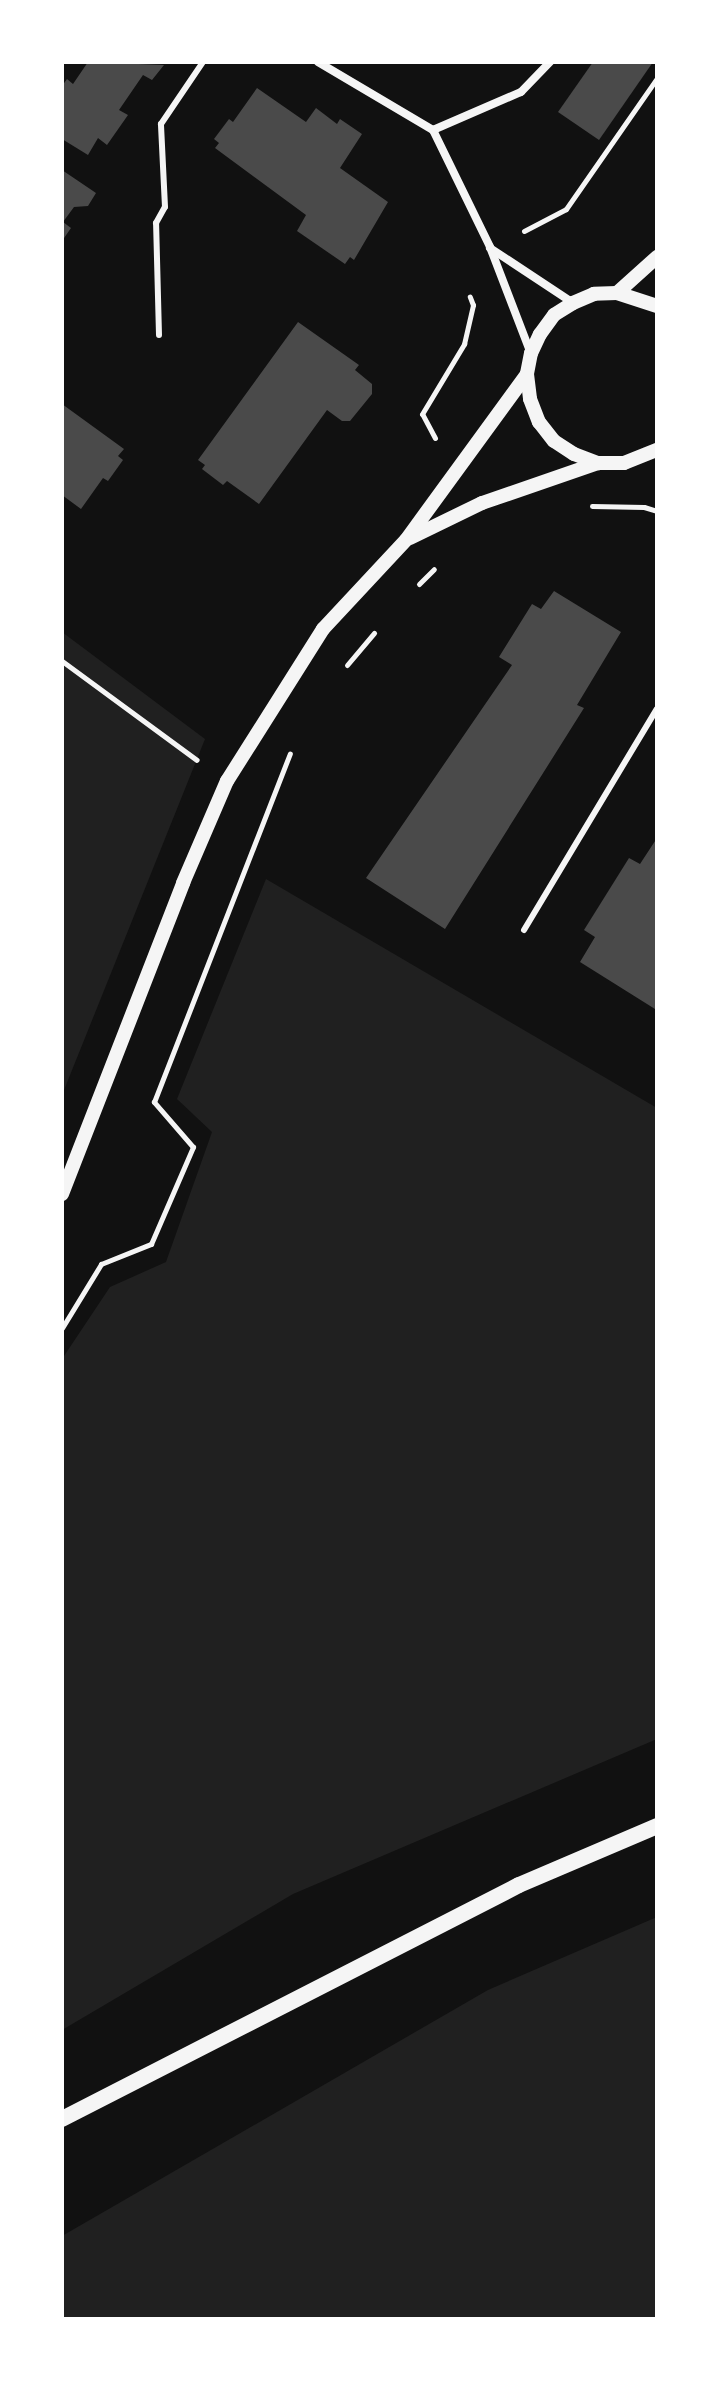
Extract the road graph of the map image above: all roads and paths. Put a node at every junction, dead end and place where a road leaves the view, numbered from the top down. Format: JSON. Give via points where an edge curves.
{"nodes":[{"id":1,"x":203,"y":62,"type":"edge"},
{"id":2,"x":318,"y":62,"type":"edge"},
{"id":3,"x":550,"y":62,"type":"edge"},
{"id":4,"x":657,"y":78,"type":"edge"},
{"id":5,"x":433,"y":130,"type":"junction"},
{"id":6,"x":490,"y":247,"type":"junction"},
{"id":7,"x":657,"y":257,"type":"edge"},
{"id":8,"x":617,"y":293,"type":"junction"},
{"id":9,"x":469,"y":294,"type":"dead end"},
{"id":10,"x":573,"y":303,"type":"junction"},
{"id":11,"x":657,"y":306,"type":"edge"},
{"id":12,"x":159,"y":335,"type":"dead end"},
{"id":13,"x":531,"y":353,"type":"junction"},
{"id":14,"x":527,"y":374,"type":"junction"},
{"id":15,"x":654,"y":456,"type":"edge"},
{"id":16,"x":598,"y":463,"type":"junction"},
{"id":17,"x":455,"y":473,"type":"junction"},
{"id":18,"x":406,"y":540,"type":"junction"},
{"id":19,"x":437,"y":566,"type":"dead end"},
{"id":20,"x":408,"y":595,"type":"dead end"},
{"id":21,"x":380,"y":625,"type":"dead end"},
{"id":22,"x":62,"y":661,"type":"edge"},
{"id":23,"x":337,"y":676,"type":"dead end"},
{"id":24,"x":657,"y":709,"type":"edge"},
{"id":25,"x":294,"y":745,"type":"dead end"},
{"id":26,"x":227,"y":781,"type":"junction"},
{"id":27,"x":524,"y":930,"type":"dead end"},
{"id":28,"x":62,"y":1194,"type":"edge"},
{"id":29,"x":62,"y":1328,"type":"edge"},
{"id":30,"x":657,"y":1826,"type":"edge"},
{"id":31,"x":62,"y":2119,"type":"edge"}],
"edges":[{"from":1,"to":12,"type":"lane","via":[[161,124],[165,207],[156,223]]},
{"from":2,"to":5,"type":"street"},
{"from":3,"to":5,"type":"street","via":[[521,92]]},
{"from":4,"to":6,"type":"path","via":[[566,209]]},
{"from":5,"to":6,"type":"street"},
{"from":6,"to":10,"type":"street"},
{"from":6,"to":13,"type":"street"},
{"from":7,"to":8,"type":"street"},
{"from":8,"to":10,"type":"street","via":[[594,294]]},
{"from":8,"to":11,"type":"street"},
{"from":9,"to":17,"type":"path","via":[[473,305],[464,344],[422,414]]},
{"from":10,"to":13,"type":"street","via":[[554,315]]},
{"from":13,"to":14,"type":"street"},
{"from":14,"to":16,"type":"street","via":[[539,422],[554,441]]},
{"from":14,"to":17,"type":"street"},
{"from":15,"to":16,"type":"street"},
{"from":16,"to":18,"type":"street","via":[[482,503]]},
{"from":17,"to":18,"type":"street"},
{"from":18,"to":26,"type":"street","via":[[323,629]]},
{"from":19,"to":20,"type":"path"},
{"from":21,"to":23,"type":"path"},
{"from":22,"to":26,"type":"path"},
{"from":24,"to":27,"type":"lane"},
{"from":25,"to":29,"type":"path","via":[[154,1102],[193,1147],[151,1244],[101,1264]]},
{"from":26,"to":28,"type":"street"},
{"from":30,"to":31,"type":"main road","via":[[519,1885]]}]}
